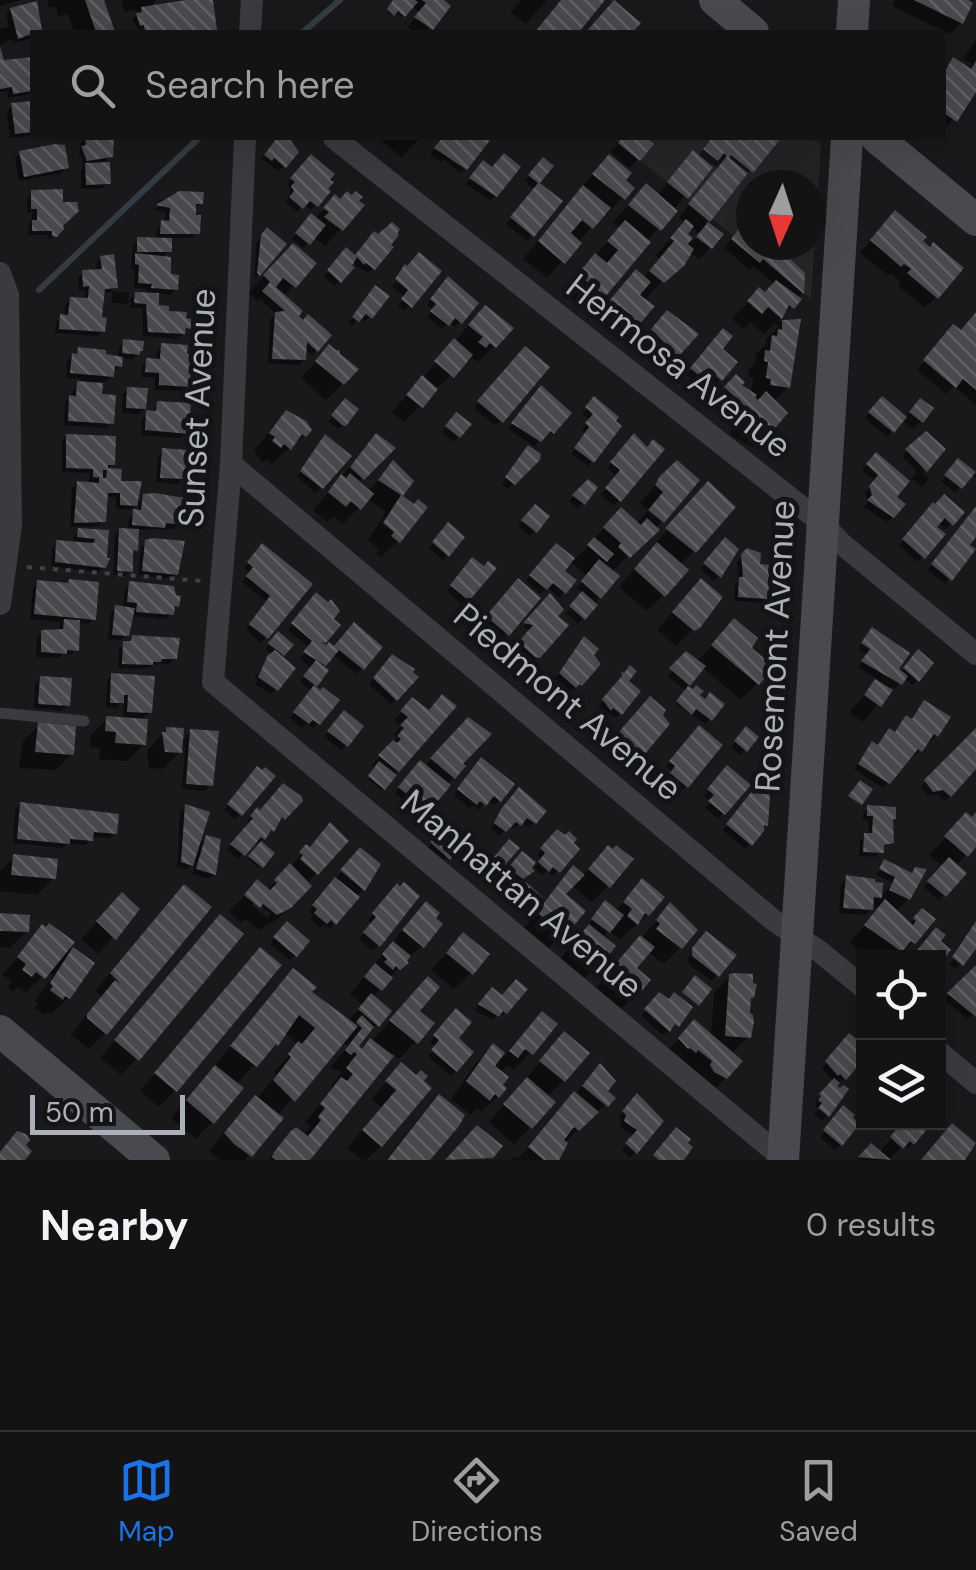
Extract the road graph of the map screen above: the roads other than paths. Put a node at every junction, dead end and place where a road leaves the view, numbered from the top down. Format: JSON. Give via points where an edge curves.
{"nodes":[{"id":1,"x":252,"y":0,"type":"edge"},
{"id":2,"x":715,"y":0,"type":"edge"},
{"id":3,"x":854,"y":0,"type":"edge"},
{"id":4,"x":250,"y":30,"type":"edge"},
{"id":5,"x":751,"y":30,"type":"edge"},
{"id":6,"x":852,"y":30,"type":"edge"},
{"id":7,"x":245,"y":140,"type":"edge"},
{"id":8,"x":337,"y":140,"type":"edge"},
{"id":9,"x":847,"y":140,"type":"edge"},
{"id":10,"x":879,"y":140,"type":"edge"},
{"id":11,"x":976,"y":220,"type":"edge"},
{"id":12,"x":0,"y":273,"type":"edge"},
{"id":13,"x":231,"y":464,"type":"junction"},
{"id":14,"x":822,"y":523,"type":"junction"},
{"id":15,"x":0,"y":604,"type":"edge"},
{"id":16,"x":976,"y":654,"type":"edge"},
{"id":17,"x":214,"y":682,"type":"joint"},
{"id":18,"x":0,"y":713,"type":"edge"},
{"id":19,"x":84,"y":721,"type":"dead end"},
{"id":20,"x":798,"y":936,"type":"junction"},
{"id":21,"x":856,"y":982,"type":"edge"},
{"id":22,"x":0,"y":1031,"type":"edge"},
{"id":23,"x":946,"y":1058,"type":"edge"},
{"id":24,"x":976,"y":1082,"type":"edge"},
{"id":25,"x":154,"y":1160,"type":"edge"},
{"id":26,"x":784,"y":1160,"type":"edge"}],
"edges":[{"from":1,"to":4,"type":"street"},
{"from":2,"to":5,"type":"street"},
{"from":3,"to":6,"type":"street"},
{"from":7,"to":13,"type":"street","name":"Sunset Avenue"},
{"from":8,"to":14,"type":"street","name":"Hermosa Avenue"},
{"from":9,"to":14,"type":"street","name":"Rosemont Avenue"},
{"from":10,"to":11,"type":"street"},
{"from":12,"to":15,"type":"street","via":[[8,295],[11,525]]},
{"from":13,"to":17,"type":"street","name":"Sunset Avenue"},
{"from":13,"to":20,"type":"street","name":"Piedmont Avenue"},
{"from":14,"to":16,"type":"street","name":"Hermosa Avenue"},
{"from":14,"to":20,"type":"street","name":"Rosemont Avenue"},
{"from":17,"to":26,"type":"street","name":"Manhattan Avenue"},
{"from":18,"to":19,"type":"lane"},
{"from":20,"to":21,"type":"street","name":"Piedmont Avenue"},
{"from":20,"to":26,"type":"street","name":"Rosemont Avenue"},
{"from":22,"to":25,"type":"street"},
{"from":23,"to":24,"type":"street"}]}
